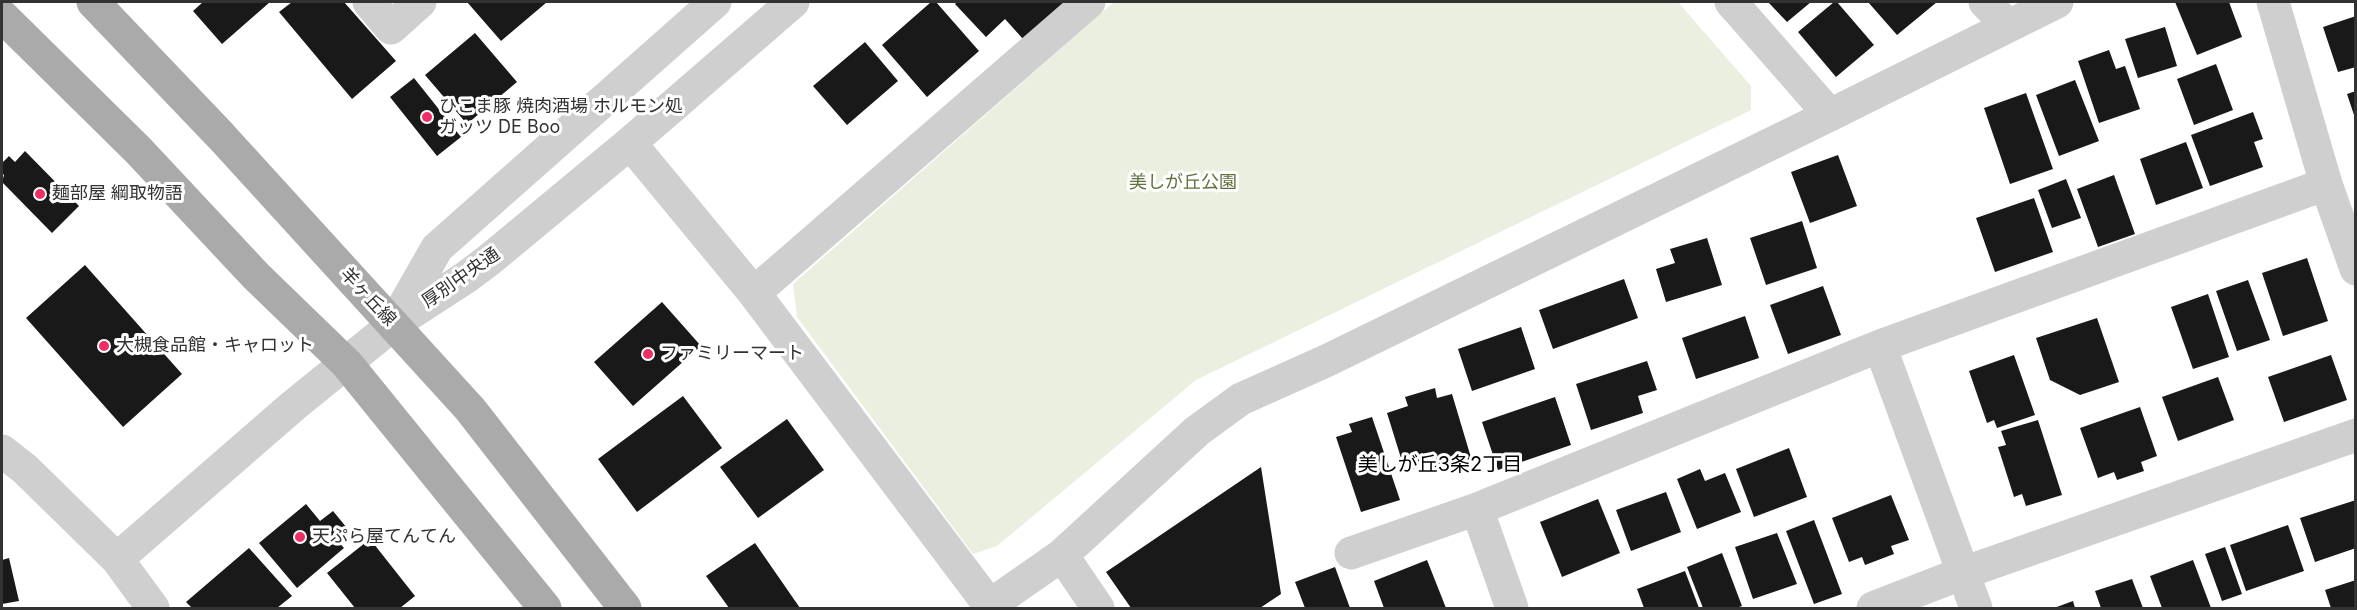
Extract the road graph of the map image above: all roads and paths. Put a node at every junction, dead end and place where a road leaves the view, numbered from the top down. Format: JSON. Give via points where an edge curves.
{"nodes":[{"id":1,"x":93,"y":2,"type":"edge"},
{"id":2,"x":369,"y":2,"type":"edge"},
{"id":3,"x":420,"y":2,"type":"edge"},
{"id":4,"x":715,"y":2,"type":"edge"},
{"id":5,"x":793,"y":2,"type":"edge"},
{"id":6,"x":1089,"y":2,"type":"edge"},
{"id":7,"x":1731,"y":2,"type":"edge"},
{"id":8,"x":1985,"y":2,"type":"edge"},
{"id":9,"x":2057,"y":2,"type":"edge"},
{"id":10,"x":2273,"y":2,"type":"edge"},
{"id":11,"x":2,"y":16,"type":"edge"},
{"id":12,"x":2007,"y":26,"type":"junction"},
{"id":13,"x":1830,"y":115,"type":"junction"},
{"id":14,"x":630,"y":143,"type":"junction"},
{"id":15,"x":2326,"y":184,"type":"junction"},
{"id":16,"x":2355,"y":269,"type":"edge"},
{"id":17,"x":754,"y":293,"type":"junction"},
{"id":18,"x":394,"y":324,"type":"junction"},
{"id":19,"x":1880,"y":346,"type":"junction"},
{"id":20,"x":347,"y":364,"type":"junction"},
{"id":21,"x":2355,"y":435,"type":"edge"},
{"id":22,"x":2,"y":451,"type":"edge"},
{"id":23,"x":1478,"y":509,"type":"junction"},
{"id":24,"x":1351,"y":553,"type":"dead end"},
{"id":25,"x":1062,"y":555,"type":"junction"},
{"id":26,"x":117,"y":559,"type":"junction"},
{"id":27,"x":1963,"y":573,"type":"junction"},
{"id":28,"x":988,"y":607,"type":"edge"},
{"id":29,"x":153,"y":609,"type":"edge"},
{"id":30,"x":545,"y":609,"type":"edge"},
{"id":31,"x":625,"y":609,"type":"edge"},
{"id":32,"x":1098,"y":609,"type":"edge"},
{"id":33,"x":1512,"y":609,"type":"edge"},
{"id":34,"x":1873,"y":609,"type":"edge"},
{"id":35,"x":1976,"y":609,"type":"edge"}],
"edges":[{"from":1,"to":18,"type":"main road","name":"羊ヶ丘線"},
{"from":2,"to":3,"type":"street","via":[[391,28]]},
{"from":4,"to":18,"type":"street","name":"厚別中央通","via":[[437,248]]},
{"from":5,"to":14,"type":"street","name":"厚別中央通"},
{"from":6,"to":17,"type":"street"},
{"from":7,"to":13,"type":"street"},
{"from":8,"to":12,"type":"street"},
{"from":9,"to":12,"type":"street"},
{"from":10,"to":15,"type":"street"},
{"from":11,"to":20,"type":"main road"},
{"from":12,"to":13,"type":"street"},
{"from":13,"to":25,"type":"street","via":[[1241,399],[1197,431]]},
{"from":14,"to":17,"type":"street"},
{"from":14,"to":18,"type":"street","name":"厚別中央通","via":[[489,260]]},
{"from":15,"to":16,"type":"street"},
{"from":15,"to":19,"type":"street"},
{"from":17,"to":28,"type":"street"},
{"from":18,"to":20,"type":"street"},
{"from":18,"to":31,"type":"main road","name":"羊ヶ丘線","via":[[470,409]]},
{"from":19,"to":23,"type":"street"},
{"from":19,"to":27,"type":"street"},
{"from":20,"to":26,"type":"street"},
{"from":20,"to":30,"type":"main road"},
{"from":21,"to":27,"type":"street"},
{"from":22,"to":26,"type":"street"},
{"from":23,"to":24,"type":"street"},
{"from":23,"to":33,"type":"street"},
{"from":25,"to":28,"type":"street"},
{"from":25,"to":32,"type":"street"},
{"from":26,"to":29,"type":"street"},
{"from":27,"to":34,"type":"street"},
{"from":27,"to":35,"type":"street"}]}
